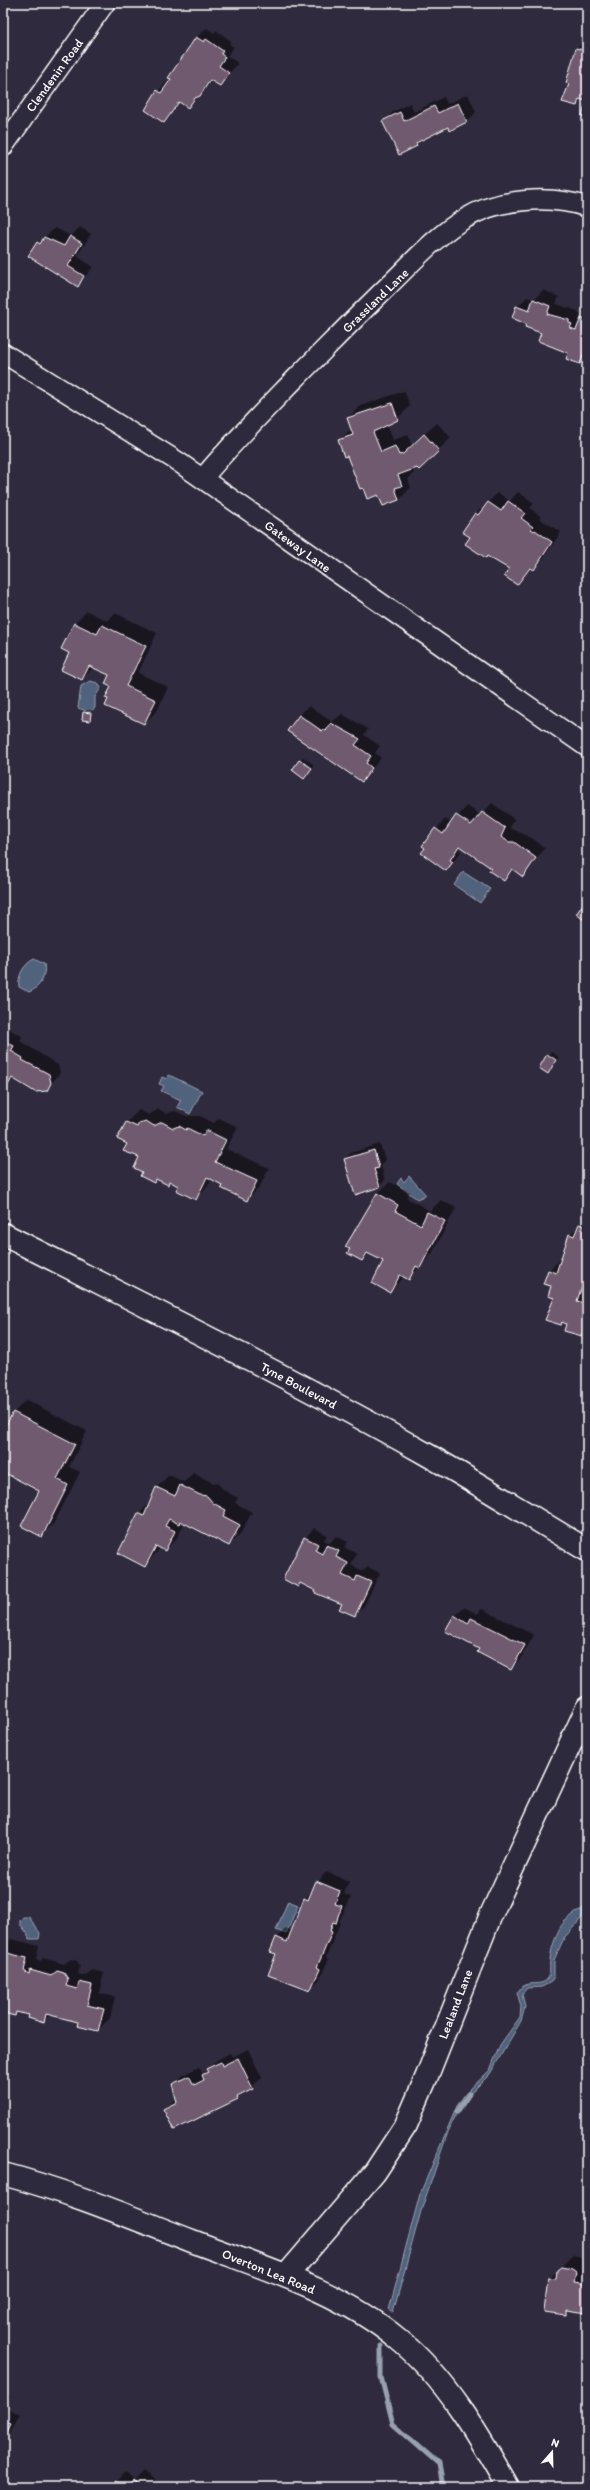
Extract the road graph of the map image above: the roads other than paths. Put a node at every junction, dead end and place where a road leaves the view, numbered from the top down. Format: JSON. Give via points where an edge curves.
{"nodes":[{"id":1,"x":105,"y":3,"type":"edge"},
{"id":2,"x":3,"y":146,"type":"edge"},
{"id":3,"x":587,"y":207,"type":"edge"},
{"id":4,"x":3,"y":353,"type":"edge"},
{"id":5,"x":203,"y":478,"type":"junction"},
{"id":6,"x":587,"y":747,"type":"edge"},
{"id":7,"x":3,"y":1234,"type":"edge"},
{"id":8,"x":587,"y":1550,"type":"edge"},
{"id":9,"x":587,"y":1708,"type":"edge"},
{"id":10,"x":3,"y":2174,"type":"edge"},
{"id":11,"x":286,"y":2276,"type":"junction"},
{"id":12,"x":508,"y":2487,"type":"edge"}],
"edges":[{"from":1,"to":2,"type":"street","name":"Clendenin Road"},
{"from":3,"to":5,"type":"street","name":"Grassland Lane","via":[[563,202],[524,201],[500,205],[466,218],[445,233],[371,302],[227,448]]},
{"from":4,"to":5,"type":"street","name":"Gateway Lane"},
{"from":5,"to":6,"type":"street","name":"Gateway Lane"},
{"from":7,"to":8,"type":"street","name":"Tyne Boulevard","via":[[344,1409]]},
{"from":9,"to":11,"type":"street","name":"Lealand Lane","via":[[490,1918],[406,2125],[375,2172]]},
{"from":10,"to":11,"type":"street","name":"Overton Lea Road","via":[[127,2215]]},
{"from":11,"to":12,"type":"street","name":"Overton Lea Road","via":[[370,2319],[413,2352],[446,2389]]}]}
